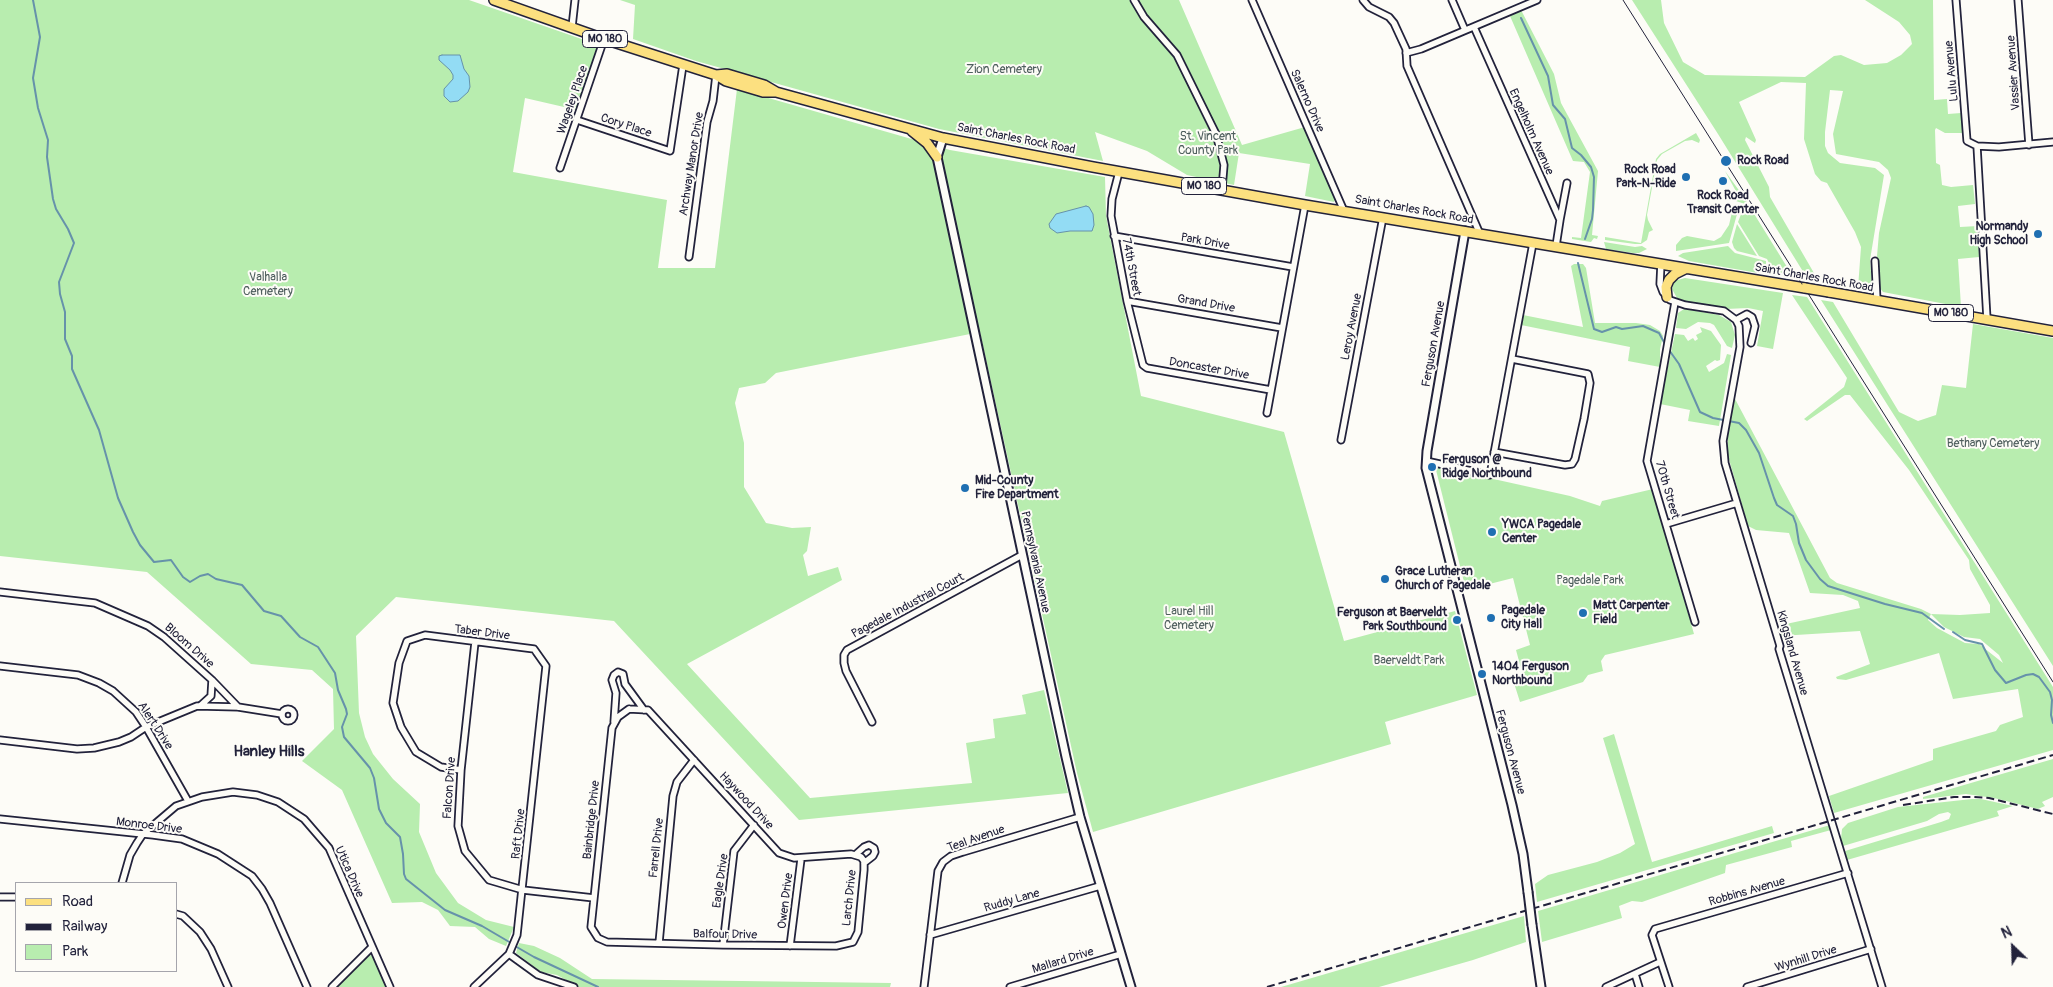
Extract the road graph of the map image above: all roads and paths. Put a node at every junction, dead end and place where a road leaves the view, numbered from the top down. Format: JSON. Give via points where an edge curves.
{"nodes":[{"id":1,"x":575,"y":0,"type":"edge"},
{"id":2,"x":1134,"y":0,"type":"edge"},
{"id":3,"x":1252,"y":0,"type":"edge"},
{"id":4,"x":1363,"y":0,"type":"edge"},
{"id":5,"x":1452,"y":0,"type":"edge"},
{"id":6,"x":1537,"y":0,"type":"edge"},
{"id":7,"x":1956,"y":0,"type":"edge"},
{"id":8,"x":2018,"y":0,"type":"edge"},
{"id":9,"x":500,"y":1,"type":"edge"},
{"id":10,"x":572,"y":27,"type":"junction"},
{"id":11,"x":1474,"y":27,"type":"junction"},
{"id":12,"x":1465,"y":30,"type":"junction"},
{"id":13,"x":604,"y":39,"type":"junction"},
{"id":14,"x":1406,"y":53,"type":"junction"},
{"id":15,"x":682,"y":64,"type":"junction"},
{"id":16,"x":716,"y":75,"type":"junction"},
{"id":17,"x":576,"y":120,"type":"junction"},
{"id":18,"x":908,"y":128,"type":"junction"},
{"id":19,"x":943,"y":138,"type":"junction"},
{"id":20,"x":2053,"y":142,"type":"edge"},
{"id":21,"x":2029,"y":145,"type":"junction"},
{"id":22,"x":1977,"y":146,"type":"junction"},
{"id":23,"x":937,"y":157,"type":"junction"},
{"id":24,"x":560,"y":168,"type":"dead end"},
{"id":25,"x":1119,"y":172,"type":"junction"},
{"id":26,"x":1567,"y":182,"type":"dead end"},
{"id":27,"x":1222,"y":189,"type":"junction"},
{"id":28,"x":1305,"y":205,"type":"junction"},
{"id":29,"x":1344,"y":211,"type":"junction"},
{"id":30,"x":1383,"y":217,"type":"junction"},
{"id":31,"x":1560,"y":220,"type":"junction"},
{"id":32,"x":1465,"y":231,"type":"junction"},
{"id":33,"x":1480,"y":234,"type":"junction"},
{"id":34,"x":1114,"y":236,"type":"junction"},
{"id":35,"x":1533,"y":242,"type":"junction"},
{"id":36,"x":1556,"y":246,"type":"junction"},
{"id":37,"x":689,"y":257,"type":"dead end"},
{"id":38,"x":1875,"y":261,"type":"dead end"},
{"id":39,"x":1661,"y":263,"type":"junction"},
{"id":40,"x":1293,"y":267,"type":"junction"},
{"id":41,"x":1685,"y":269,"type":"junction"},
{"id":42,"x":1671,"y":300,"type":"junction"},
{"id":43,"x":1127,"y":301,"type":"junction"},
{"id":44,"x":1877,"y":301,"type":"junction"},
{"id":45,"x":1736,"y":320,"type":"junction"},
{"id":46,"x":1987,"y":320,"type":"junction"},
{"id":47,"x":1282,"y":328,"type":"junction"},
{"id":48,"x":2053,"y":331,"type":"edge"},
{"id":49,"x":1751,"y":343,"type":"dead end"},
{"id":50,"x":1512,"y":359,"type":"junction"},
{"id":51,"x":1143,"y":365,"type":"joint"},
{"id":52,"x":1271,"y":390,"type":"junction"},
{"id":53,"x":1267,"y":413,"type":"dead end"},
{"id":54,"x":1341,"y":440,"type":"dead end"},
{"id":55,"x":1494,"y":452,"type":"junction"},
{"id":56,"x":1426,"y":461,"type":"junction"},
{"id":57,"x":1736,"y":503,"type":"junction"},
{"id":58,"x":1666,"y":524,"type":"junction"},
{"id":59,"x":1022,"y":555,"type":"junction"},
{"id":60,"x":0,"y":592,"type":"edge"},
{"id":61,"x":1695,"y":622,"type":"dead end"},
{"id":62,"x":475,"y":642,"type":"junction"},
{"id":63,"x":0,"y":666,"type":"edge"},
{"id":64,"x":546,"y":666,"type":"joint"},
{"id":65,"x":212,"y":680,"type":"junction"},
{"id":66,"x":200,"y":706,"type":"junction"},
{"id":67,"x":238,"y":708,"type":"junction"},
{"id":68,"x":644,"y":710,"type":"junction"},
{"id":69,"x":282,"y":714,"type":"dead end"},
{"id":70,"x":872,"y":722,"type":"dead end"},
{"id":71,"x":614,"y":724,"type":"junction"},
{"id":72,"x":146,"y":726,"type":"junction"},
{"id":73,"x":0,"y":740,"type":"edge"},
{"id":74,"x":694,"y":760,"type":"junction"},
{"id":75,"x":461,"y":770,"type":"junction"},
{"id":76,"x":188,"y":801,"type":"junction"},
{"id":77,"x":1080,"y":817,"type":"junction"},
{"id":78,"x":0,"y":819,"type":"edge"},
{"id":79,"x":754,"y":825,"type":"junction"},
{"id":80,"x":144,"y":834,"type":"junction"},
{"id":81,"x":858,"y":856,"type":"junction"},
{"id":82,"x":801,"y":858,"type":"junction"},
{"id":83,"x":864,"y":863,"type":"junction"},
{"id":84,"x":1848,"y":873,"type":"junction"},
{"id":85,"x":122,"y":882,"type":"edge"},
{"id":86,"x":1100,"y":886,"type":"junction"},
{"id":87,"x":523,"y":890,"type":"junction"},
{"id":88,"x":0,"y":897,"type":"edge"},
{"id":89,"x":15,"y":897,"type":"edge"},
{"id":90,"x":594,"y":898,"type":"junction"},
{"id":91,"x":178,"y":915,"type":"edge"},
{"id":92,"x":930,"y":935,"type":"junction"},
{"id":93,"x":598,"y":938,"type":"joint"},
{"id":94,"x":852,"y":942,"type":"joint"},
{"id":95,"x":659,"y":943,"type":"junction"},
{"id":96,"x":723,"y":945,"type":"junction"},
{"id":97,"x":790,"y":946,"type":"junction"},
{"id":98,"x":372,"y":947,"type":"junction"},
{"id":99,"x":1871,"y":949,"type":"junction"},
{"id":100,"x":510,"y":951,"type":"junction"},
{"id":101,"x":1121,"y":954,"type":"junction"},
{"id":102,"x":1660,"y":962,"type":"junction"},
{"id":103,"x":1635,"y":974,"type":"junction"},
{"id":104,"x":228,"y":987,"type":"edge"},
{"id":105,"x":307,"y":987,"type":"edge"},
{"id":106,"x":332,"y":987,"type":"edge"},
{"id":107,"x":390,"y":987,"type":"edge"},
{"id":108,"x":474,"y":987,"type":"edge"},
{"id":109,"x":574,"y":987,"type":"edge"},
{"id":110,"x":924,"y":987,"type":"edge"},
{"id":111,"x":1010,"y":987,"type":"edge"},
{"id":112,"x":1131,"y":987,"type":"edge"},
{"id":113,"x":1540,"y":987,"type":"edge"},
{"id":114,"x":1606,"y":987,"type":"edge"},
{"id":115,"x":1639,"y":987,"type":"edge"},
{"id":116,"x":1669,"y":987,"type":"edge"},
{"id":117,"x":1747,"y":987,"type":"edge"},
{"id":118,"x":1882,"y":987,"type":"edge"}],
"edges":[{"from":1,"to":10,"type":"street"},
{"from":2,"to":27,"type":"street","via":[[1144,17],[1177,55],[1216,134],[1224,165]]},
{"from":3,"to":29,"type":"street","name":"Salerno Drive"},
{"from":4,"to":14,"type":"street","via":[[1391,19]]},
{"from":5,"to":12,"type":"street"},
{"from":6,"to":11,"type":"street"},
{"from":7,"to":22,"type":"street","name":"Lulu Avenue","via":[[1967,141]]},
{"from":8,"to":21,"type":"street","name":"Vassier Avenue"},
{"from":9,"to":10,"type":"main road","name":"Saint Charles Rock Road","number":"MO 180"},
{"from":10,"to":13,"type":"main road","name":"Saint Charles Rock Road","number":"MO 180"},
{"from":11,"to":12,"type":"street"},
{"from":11,"to":31,"type":"street","name":"Engelholm Avenue"},
{"from":12,"to":14,"type":"street"},
{"from":13,"to":15,"type":"main road","name":"Saint Charles Rock Road","number":"MO 180"},
{"from":13,"to":17,"type":"street","name":"Wageley Place"},
{"from":14,"to":33,"type":"street","via":[[1407,66]]},
{"from":15,"to":16,"type":"main road","name":"Saint Charles Rock Road","number":"MO 180"},
{"from":15,"to":17,"type":"street","name":"Cory Place","via":[[670,151]]},
{"from":16,"to":18,"type":"main road","name":"Saint Charles Rock Road","number":"MO 180","via":[[727,74],[776,92]]},
{"from":16,"to":37,"type":"street","name":"Archway Manor Drive"},
{"from":17,"to":24,"type":"street","name":"Wageley Place"},
{"from":18,"to":19,"type":"main road","name":"Saint Charles Rock Road","number":"MO 180"},
{"from":18,"to":23,"type":"main road","via":[[927,143]]},
{"from":19,"to":23,"type":"street","name":"Pennsylvania Avenue"},
{"from":19,"to":25,"type":"main road","name":"Saint Charles Rock Road","number":"MO 180"},
{"from":20,"to":21,"type":"street"},
{"from":21,"to":22,"type":"street"},
{"from":22,"to":46,"type":"street"},
{"from":23,"to":59,"type":"street","name":"Pennsylvania Avenue"},
{"from":25,"to":27,"type":"main road","name":"Saint Charles Rock Road","number":"MO 180"},
{"from":25,"to":34,"type":"street","name":"74th Street","via":[[1112,199]]},
{"from":26,"to":31,"type":"street"},
{"from":27,"to":28,"type":"main road","name":"Saint Charles Rock Road","number":"MO 180"},
{"from":28,"to":29,"type":"main road","name":"Saint Charles Rock Road","number":"MO 180"},
{"from":28,"to":40,"type":"street"},
{"from":29,"to":30,"type":"main road","name":"Saint Charles Rock Road","number":"MO 180"},
{"from":30,"to":32,"type":"main road","name":"Saint Charles Rock Road","number":"MO 180"},
{"from":30,"to":54,"type":"street","name":"Leroy Avenue"},
{"from":31,"to":36,"type":"street"},
{"from":32,"to":33,"type":"main road","name":"Saint Charles Rock Road","number":"MO 180"},
{"from":32,"to":56,"type":"street","name":"Ferguson Avenue"},
{"from":33,"to":35,"type":"main road","name":"Saint Charles Rock Road","number":"MO 180"},
{"from":34,"to":40,"type":"street","name":"Park Drive"},
{"from":34,"to":43,"type":"street","name":"74th Street"},
{"from":35,"to":36,"type":"main road","name":"Saint Charles Rock Road","number":"MO 180"},
{"from":35,"to":50,"type":"street"},
{"from":36,"to":39,"type":"main road","name":"Saint Charles Rock Road","number":"MO 180"},
{"from":38,"to":44,"type":"street"},
{"from":39,"to":41,"type":"main road","name":"Saint Charles Rock Road","number":"MO 180"},
{"from":39,"to":42,"type":"street","via":[[1660,284]]},
{"from":40,"to":47,"type":"street"},
{"from":41,"to":42,"type":"main road","via":[[1669,280],[1666,287]]},
{"from":41,"to":44,"type":"main road","name":"Saint Charles Rock Road","number":"MO 180","bridge":true},
{"from":42,"to":45,"type":"street","via":[[1724,311]]},
{"from":42,"to":58,"type":"street","name":"70th Street","via":[[1667,344],[1647,461]]},
{"from":43,"to":47,"type":"street","name":"Grand Drive"},
{"from":43,"to":51,"type":"street","name":"74th Street"},
{"from":44,"to":46,"type":"main road","name":"Saint Charles Rock Road","number":"MO 180"},
{"from":45,"to":49,"type":"street","via":[[1747,314],[1752,317]]},
{"from":45,"to":57,"type":"street","name":"Kingsland Avenue","via":[[1741,338],[1723,451]]},
{"from":46,"to":48,"type":"main road","name":"Saint Charles Rock Road","number":"MO 180"},
{"from":47,"to":52,"type":"street"},
{"from":50,"to":55,"type":"street"},
{"from":50,"to":55,"type":"street","via":[[1588,374],[1590,383],[1584,419],[1572,464]]},
{"from":51,"to":52,"type":"street","name":"Doncaster Drive"},
{"from":52,"to":53,"type":"street"},
{"from":55,"to":56,"type":"street","via":[[1490,475]]},
{"from":56,"to":113,"type":"street","name":"Ferguson Avenue","bridge":true,"via":[[1427,478],[1523,854]]},
{"from":57,"to":58,"type":"street"},
{"from":57,"to":84,"type":"street","name":"Kingsland Avenue"},
{"from":58,"to":61,"type":"street","name":"70th Street"},
{"from":59,"to":70,"type":"street","name":"Pagedale Industrial Court","via":[[847,650],[844,655],[846,671]]},
{"from":59,"to":77,"type":"street","name":"Pennsylvania Avenue"},
{"from":60,"to":65,"type":"street","name":"Bloom Drive","via":[[107,607],[164,636]]},
{"from":62,"to":64,"type":"street","name":"Taber Drive","via":[[534,649]]},
{"from":62,"to":75,"type":"street","name":"Falcon Drive"},
{"from":62,"to":75,"type":"street","name":"Taber Drive","via":[[425,635],[407,641],[399,663],[393,703],[416,752],[441,767]]},
{"from":63,"to":72,"type":"street","name":"Alert Drive","via":[[89,679],[124,700]]},
{"from":64,"to":87,"type":"street","name":"Raft Drive"},
{"from":65,"to":66,"type":"street","via":[[211,696]]},
{"from":65,"to":67,"type":"street","name":"Bloom Drive"},
{"from":66,"to":67,"type":"street"},
{"from":66,"to":72,"type":"street"},
{"from":67,"to":69,"type":"street"},
{"from":68,"to":71,"type":"street","via":[[629,709]]},
{"from":68,"to":71,"type":"street","name":"Haywood Drive","via":[[625,684],[623,674],[618,672],[612,680],[616,693]]},
{"from":68,"to":74,"type":"street","name":"Haywood Drive","via":[[648,710]]},
{"from":71,"to":90,"type":"street","name":"Bainbridge Drive"},
{"from":72,"to":73,"type":"street","via":[[131,737],[94,748]]},
{"from":72,"to":76,"type":"street","name":"Alert Drive"},
{"from":74,"to":79,"type":"street","name":"Haywood Drive"},
{"from":74,"to":95,"type":"street","name":"Farrell Drive","via":[[677,782],[673,796]]},
{"from":75,"to":87,"type":"street","name":"Falcon Drive","via":[[458,826],[465,851],[489,880]]},
{"from":76,"to":80,"type":"street","name":"Utica Drive","via":[[176,806]]},
{"from":76,"to":98,"type":"street","name":"Utica Drive","via":[[233,792],[257,795],[278,802],[304,820],[329,848]]},
{"from":77,"to":86,"type":"street","name":"Pennsylvania Avenue"},
{"from":77,"to":92,"type":"street","name":"Teal Avenue","via":[[957,854],[943,862],[938,871]]},
{"from":78,"to":80,"type":"street","name":"Monroe Drive"},
{"from":79,"to":82,"type":"street","name":"Haywood Drive","via":[[780,853]]},
{"from":79,"to":96,"type":"street","name":"Eagle Drive","via":[[734,851]]},
{"from":80,"to":85,"type":"street","name":"Utica Drive","via":[[130,855]]},
{"from":80,"to":105,"type":"street","name":"Monroe Drive","via":[[191,843],[218,854],[252,876],[270,903]]},
{"from":81,"to":82,"type":"street","name":"Haywood Drive"},
{"from":81,"to":83,"type":"street","name":"Larch Drive"},
{"from":81,"to":83,"type":"street","name":"Haywood Drive","via":[[864,847],[874,848],[874,856]]},
{"from":82,"to":97,"type":"street","name":"Owen Drive"},
{"from":83,"to":94,"type":"street","name":"Larch Drive","via":[[858,932]]},
{"from":84,"to":99,"type":"street","name":"Kingsland Avenue"},
{"from":84,"to":102,"type":"street","name":"Robbins Avenue","via":[[1653,931]]},
{"from":86,"to":92,"type":"street","name":"Ruddy Lane"},
{"from":86,"to":101,"type":"street","name":"Pennsylvania Avenue"},
{"from":87,"to":90,"type":"street","name":"Falcon Drive"},
{"from":87,"to":100,"type":"street","name":"Raft Drive","via":[[516,940]]},
{"from":88,"to":89,"type":"street"},
{"from":90,"to":93,"type":"street","name":"Bainbridge Drive","via":[[591,927]]},
{"from":91,"to":104,"type":"street","via":[[200,932]]},
{"from":92,"to":110,"type":"street","name":"Teal Avenue"},
{"from":93,"to":95,"type":"street","name":"Balfour Drive","via":[[607,942]]},
{"from":94,"to":97,"type":"street","name":"Balfour Drive","via":[[836,946]]},
{"from":95,"to":96,"type":"street","name":"Balfour Drive"},
{"from":96,"to":97,"type":"street","name":"Balfour Drive"},
{"from":98,"to":106,"type":"street"},
{"from":98,"to":107,"type":"street","name":"Utica Drive"},
{"from":99,"to":117,"type":"street","name":"Wynhill Drive"},
{"from":99,"to":118,"type":"street","name":"Kingsland Avenue"},
{"from":100,"to":108,"type":"street","name":"Raft Drive"},
{"from":100,"to":109,"type":"street","via":[[538,975]]},
{"from":101,"to":111,"type":"street","name":"Mallard Drive"},
{"from":101,"to":112,"type":"street","name":"Pennsylvania Avenue"},
{"from":102,"to":103,"type":"street"},
{"from":102,"to":116,"type":"street"},
{"from":103,"to":114,"type":"street"},
{"from":103,"to":115,"type":"street"}]}
